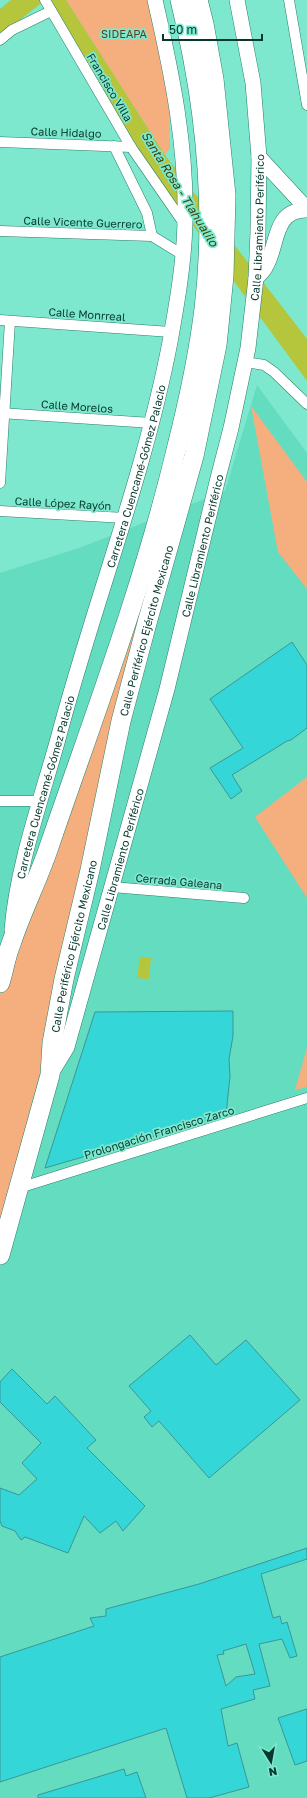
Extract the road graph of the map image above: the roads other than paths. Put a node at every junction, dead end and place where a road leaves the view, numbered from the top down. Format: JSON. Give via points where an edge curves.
{"nodes":[{"id":1,"x":155,"y":0,"type":"edge"},
{"id":2,"x":180,"y":0,"type":"edge"},
{"id":3,"x":198,"y":0,"type":"edge"},
{"id":4,"x":237,"y":0,"type":"edge"},
{"id":5,"x":289,"y":0,"type":"edge"},
{"id":6,"x":45,"y":1,"type":"edge"},
{"id":7,"x":51,"y":11,"type":"junction"},
{"id":8,"x":0,"y":40,"type":"edge"},
{"id":9,"x":307,"y":105,"type":"edge"},
{"id":10,"x":0,"y":142,"type":"edge"},
{"id":11,"x":114,"y":146,"type":"junction"},
{"id":12,"x":131,"y":147,"type":"junction"},
{"id":13,"x":259,"y":157,"type":"junction"},
{"id":14,"x":307,"y":210,"type":"edge"},
{"id":15,"x":185,"y":224,"type":"junction"},
{"id":16,"x":0,"y":231,"type":"edge"},
{"id":17,"x":152,"y":236,"type":"junction"},
{"id":18,"x":183,"y":255,"type":"junction"},
{"id":19,"x":255,"y":282,"type":"junction"},
{"id":20,"x":5,"y":320,"type":"edge"},
{"id":21,"x":172,"y":332,"type":"junction"},
{"id":22,"x":246,"y":355,"type":"junction"},
{"id":23,"x":307,"y":404,"type":"edge"},
{"id":24,"x":2,"y":413,"type":"edge"},
{"id":25,"x":152,"y":423,"type":"junction"},
{"id":26,"x":0,"y":483,"type":"edge"},
{"id":27,"x":0,"y":511,"type":"edge"},
{"id":28,"x":124,"y":518,"type":"junction"},
{"id":29,"x":0,"y":801,"type":"edge"},
{"id":30,"x":41,"y":801,"type":"junction"},
{"id":31,"x":112,"y":887,"type":"junction"},
{"id":32,"x":244,"y":898,"type":"dead end"},
{"id":33,"x":11,"y":943,"type":"junction"},
{"id":34,"x":0,"y":983,"type":"edge"},
{"id":35,"x":50,"y":1075,"type":"junction"},
{"id":36,"x":307,"y":1098,"type":"edge"},
{"id":37,"x":18,"y":1188,"type":"junction"},
{"id":38,"x":0,"y":1255,"type":"edge"}],
"edges":[{"from":1,"to":15,"type":"main road","name":"Carretera Cuencamé-Gómez Palacio","via":[[182,139]]},
{"from":2,"to":33,"type":"highway","name":"Calle Periférico Ejército Mexicano","via":[[188,34],[205,143],[208,184],[208,238],[200,339],[188,404],[150,548],[45,859]]},
{"from":3,"to":35,"type":"highway","name":"Calle Periférico Ejército Mexicano","via":[[214,79],[226,195],[224,276],[217,344],[194,456],[121,721],[64,978],[52,1043]]},
{"from":4,"to":13,"type":"main road","name":"Calle Libramiento Periférico","via":[[253,83]]},
{"from":5,"to":9,"type":"street"},
{"from":6,"to":7,"type":"street","name":"Francisco Villa"},
{"from":7,"to":8,"type":"street","via":[[12,30]]},
{"from":7,"to":12,"type":"street","name":"Francisco Villa"},
{"from":10,"to":11,"type":"street","name":"Calle Hidalgo"},
{"from":11,"to":12,"type":"street","name":"Calle Hidalgo"},
{"from":11,"to":17,"type":"street","via":[[147,213]]},
{"from":12,"to":15,"type":"street","name":"Francisco Villa"},
{"from":13,"to":14,"type":"main road"},
{"from":13,"to":19,"type":"main road","name":"Calle Libramiento Periférico"},
{"from":14,"to":19,"type":"main road","via":[[291,213],[283,220],[277,230],[266,266]]},
{"from":15,"to":18,"type":"main road","name":"Carretera Cuencamé-Gómez Palacio"},
{"from":16,"to":17,"type":"street","name":"Calle Vicente Guerrero"},
{"from":17,"to":18,"type":"street","name":"Calle Vicente Guerrero"},
{"from":18,"to":21,"type":"main road","name":"Carretera Cuencamé-Gómez Palacio"},
{"from":19,"to":22,"type":"main road","name":"Calle Libramiento Periférico"},
{"from":20,"to":21,"type":"street","name":"Calle Monrreal"},
{"from":20,"to":24,"type":"street"},
{"from":21,"to":25,"type":"main road","name":"Carretera Cuencamé-Gómez Palacio"},
{"from":22,"to":23,"type":"street","via":[[274,372]]},
{"from":22,"to":31,"type":"main road","name":"Calle Libramiento Periférico","via":[[231,428],[167,689]]},
{"from":24,"to":25,"type":"street","name":"Calle Morelos"},
{"from":24,"to":26,"type":"street"},
{"from":25,"to":28,"type":"main road","name":"Carretera Cuencamé-Gómez Palacio"},
{"from":27,"to":28,"type":"street","name":"Calle López Rayón"},
{"from":28,"to":30,"type":"main road","name":"Carretera Cuencamé-Gómez Palacio","via":[[71,690]]},
{"from":29,"to":30,"type":"street"},
{"from":30,"to":33,"type":"main road","name":"Carretera Cuencamé-Gómez Palacio","via":[[17,889]]},
{"from":31,"to":32,"type":"street","name":"Cerrada Galeana"},
{"from":31,"to":35,"type":"main road","name":"Calle Libramiento Periférico","via":[[67,1047]]},
{"from":33,"to":34,"type":"highway","name":"Calle Periférico Ejército Mexicano"},
{"from":35,"to":37,"type":"highway","name":"Calle Periférico Ejército Mexicano"},
{"from":36,"to":37,"type":"street","name":"Prolongación Francisco Zarco"},
{"from":37,"to":38,"type":"highway","name":"Calle Periférico Ejército Mexicano"}]}
